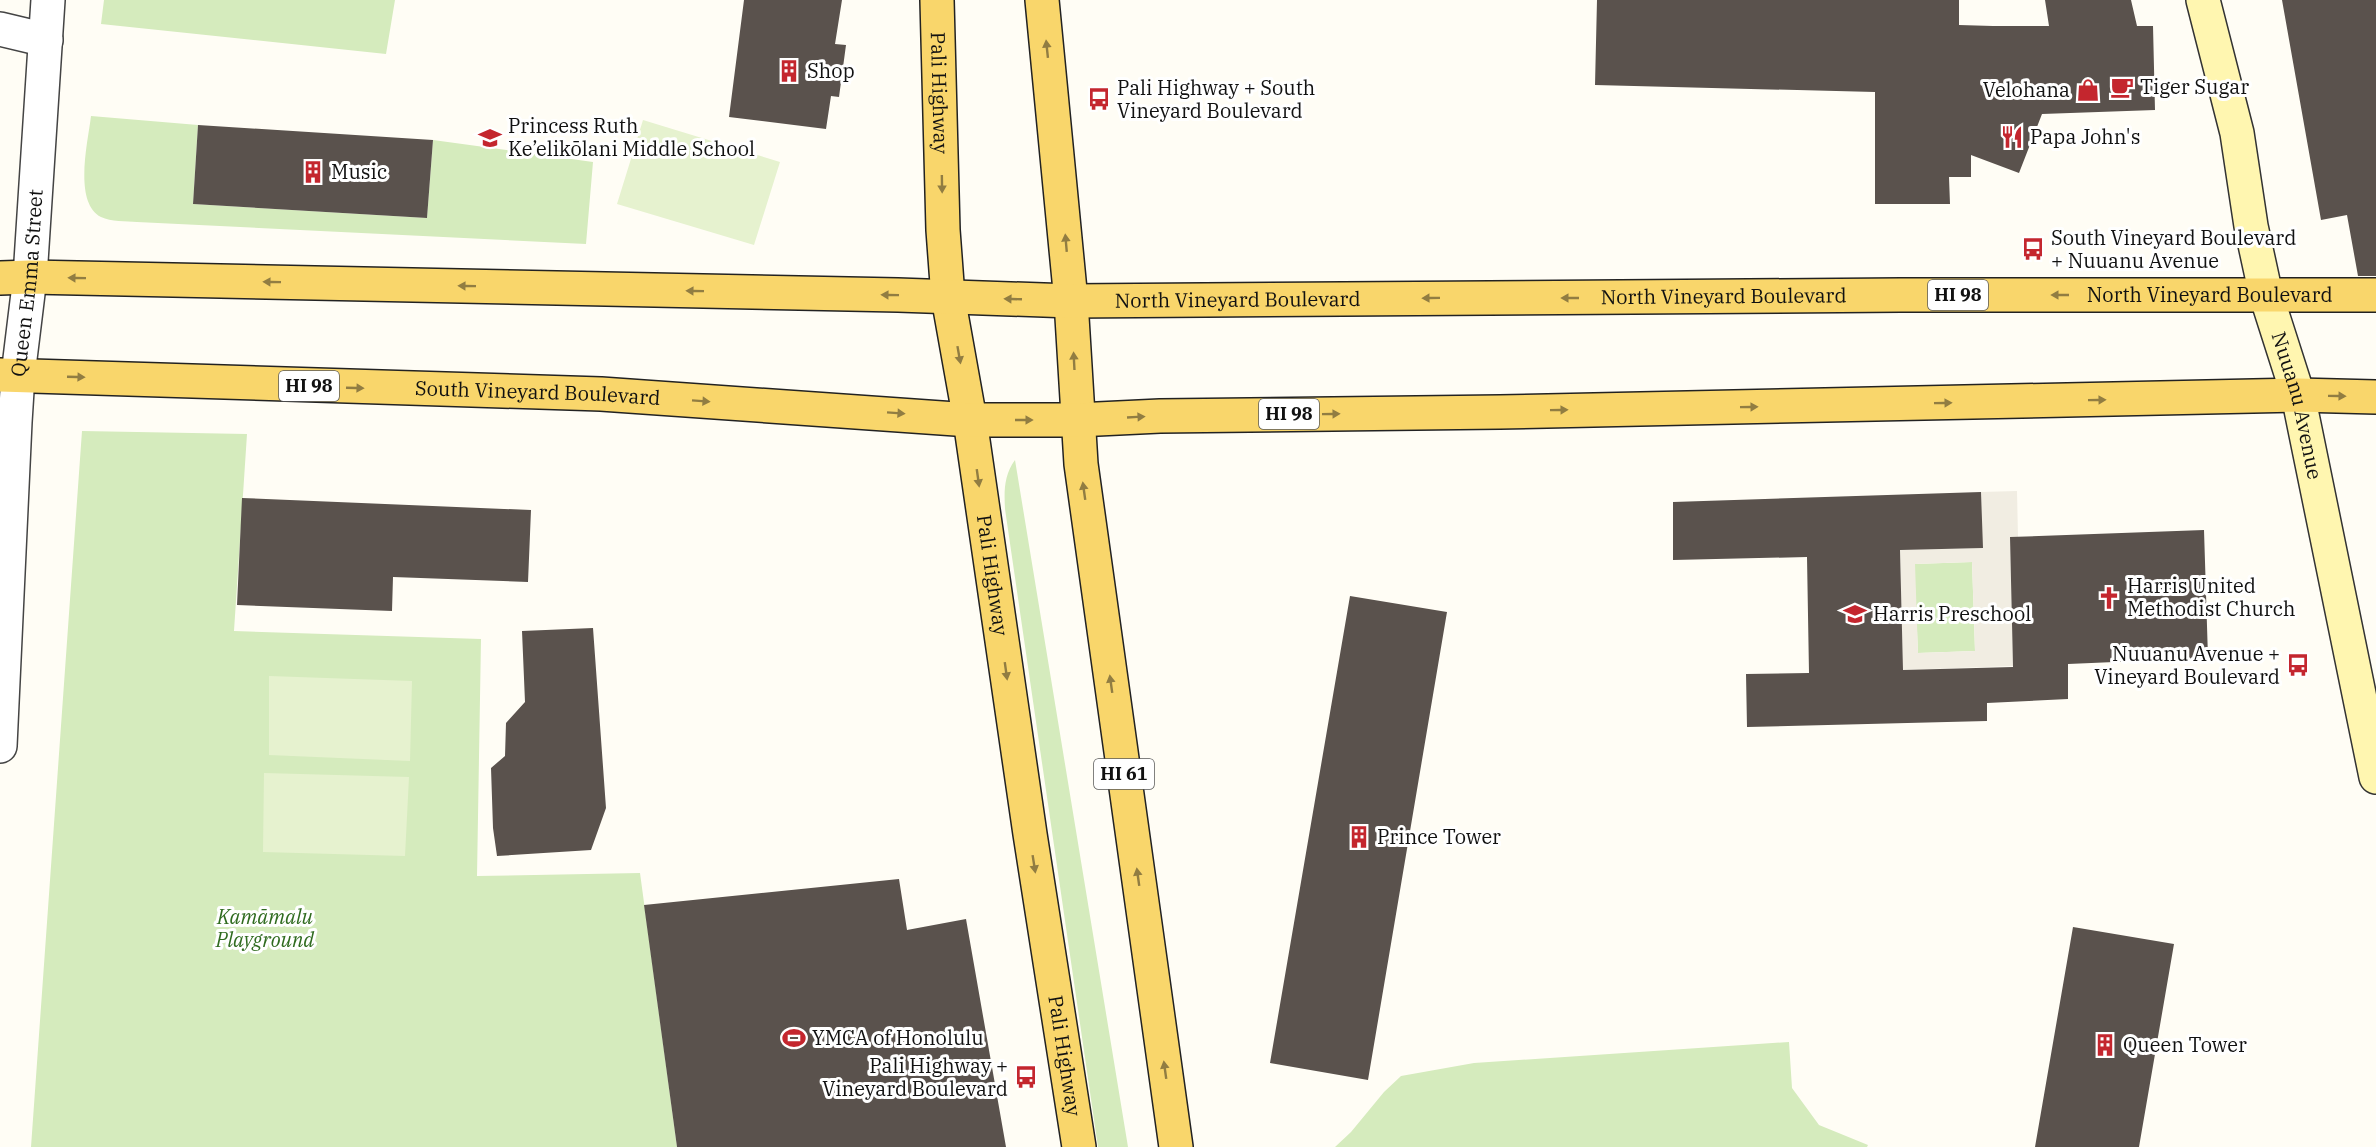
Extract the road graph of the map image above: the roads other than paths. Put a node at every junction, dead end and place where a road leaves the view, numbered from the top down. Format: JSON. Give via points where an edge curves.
{"nodes":[{"id":1,"x":48,"y":0,"type":"edge"},
{"id":2,"x":937,"y":0,"type":"edge"},
{"id":3,"x":1042,"y":0,"type":"edge"},
{"id":4,"x":2204,"y":0,"type":"edge"},
{"id":5,"x":0,"y":29,"type":"edge"},
{"id":6,"x":46,"y":40,"type":"junction"},
{"id":7,"x":15,"y":278,"type":"edge"},
{"id":8,"x":2266,"y":295,"type":"junction"},
{"id":9,"x":2376,"y":295,"type":"edge"},
{"id":10,"x":948,"y":297,"type":"junction"},
{"id":11,"x":1071,"y":302,"type":"junction"},
{"id":12,"x":9,"y":375,"type":"edge"},
{"id":13,"x":2298,"y":395,"type":"junction"},
{"id":14,"x":2376,"y":397,"type":"edge"},
{"id":15,"x":970,"y":420,"type":"junction"},
{"id":16,"x":1077,"y":420,"type":"junction"},
{"id":17,"x":0,"y":746,"type":"edge"},
{"id":18,"x":2376,"y":777,"type":"edge"},
{"id":19,"x":1079,"y":1147,"type":"edge"},
{"id":20,"x":1176,"y":1147,"type":"edge"}],
"edges":[{"from":1,"to":6,"type":"street","name":"Queen Emma Street"},
{"from":2,"to":10,"type":"main road","name":"Pali Highway","one_way":true},
{"from":11,"to":3,"type":"main road","one_way":true},
{"from":4,"to":8,"type":"main road","name":"Nuuanu Avenue","via":[[2237,133]]},
{"from":5,"to":6,"type":"street"},
{"from":6,"to":7,"type":"street","name":"Queen Emma Street"},
{"from":10,"to":7,"type":"main road","number":"HI 98","one_way":true},
{"from":7,"to":12,"type":"street","name":"Queen Emma Street"},
{"from":8,"to":9,"type":"main road","name":"North Vineyard Boulevard","number":"HI 98"},
{"from":8,"to":11,"type":"main road","name":"North Vineyard Boulevard","number":"HI 98","one_way":true},
{"from":8,"to":13,"type":"main road","name":"Nuuanu Avenue"},
{"from":11,"to":10,"type":"main road","number":"HI 98","one_way":true},
{"from":10,"to":15,"type":"main road","name":"Pali Highway","one_way":true},
{"from":16,"to":11,"type":"main road","number":"HI 61","one_way":true},
{"from":12,"to":15,"type":"main road","name":"South Vineyard Boulevard","number":"HI 98","one_way":true,"via":[[601,394]]},
{"from":12,"to":17,"type":"street","name":"Queen Emma Street"},
{"from":13,"to":14,"type":"main road","number":"HI 98","one_way":true},
{"from":16,"to":13,"type":"main road","number":"HI 98","one_way":true},
{"from":13,"to":18,"type":"main road","name":"Nuuanu Avenue"},
{"from":15,"to":16,"type":"main road","name":"South Vineyard Boulevard","number":"HI 98","one_way":true},
{"from":15,"to":19,"type":"main road","name":"Pali Highway","one_way":true},
{"from":20,"to":16,"type":"main road","number":"HI 61","one_way":true}]}
